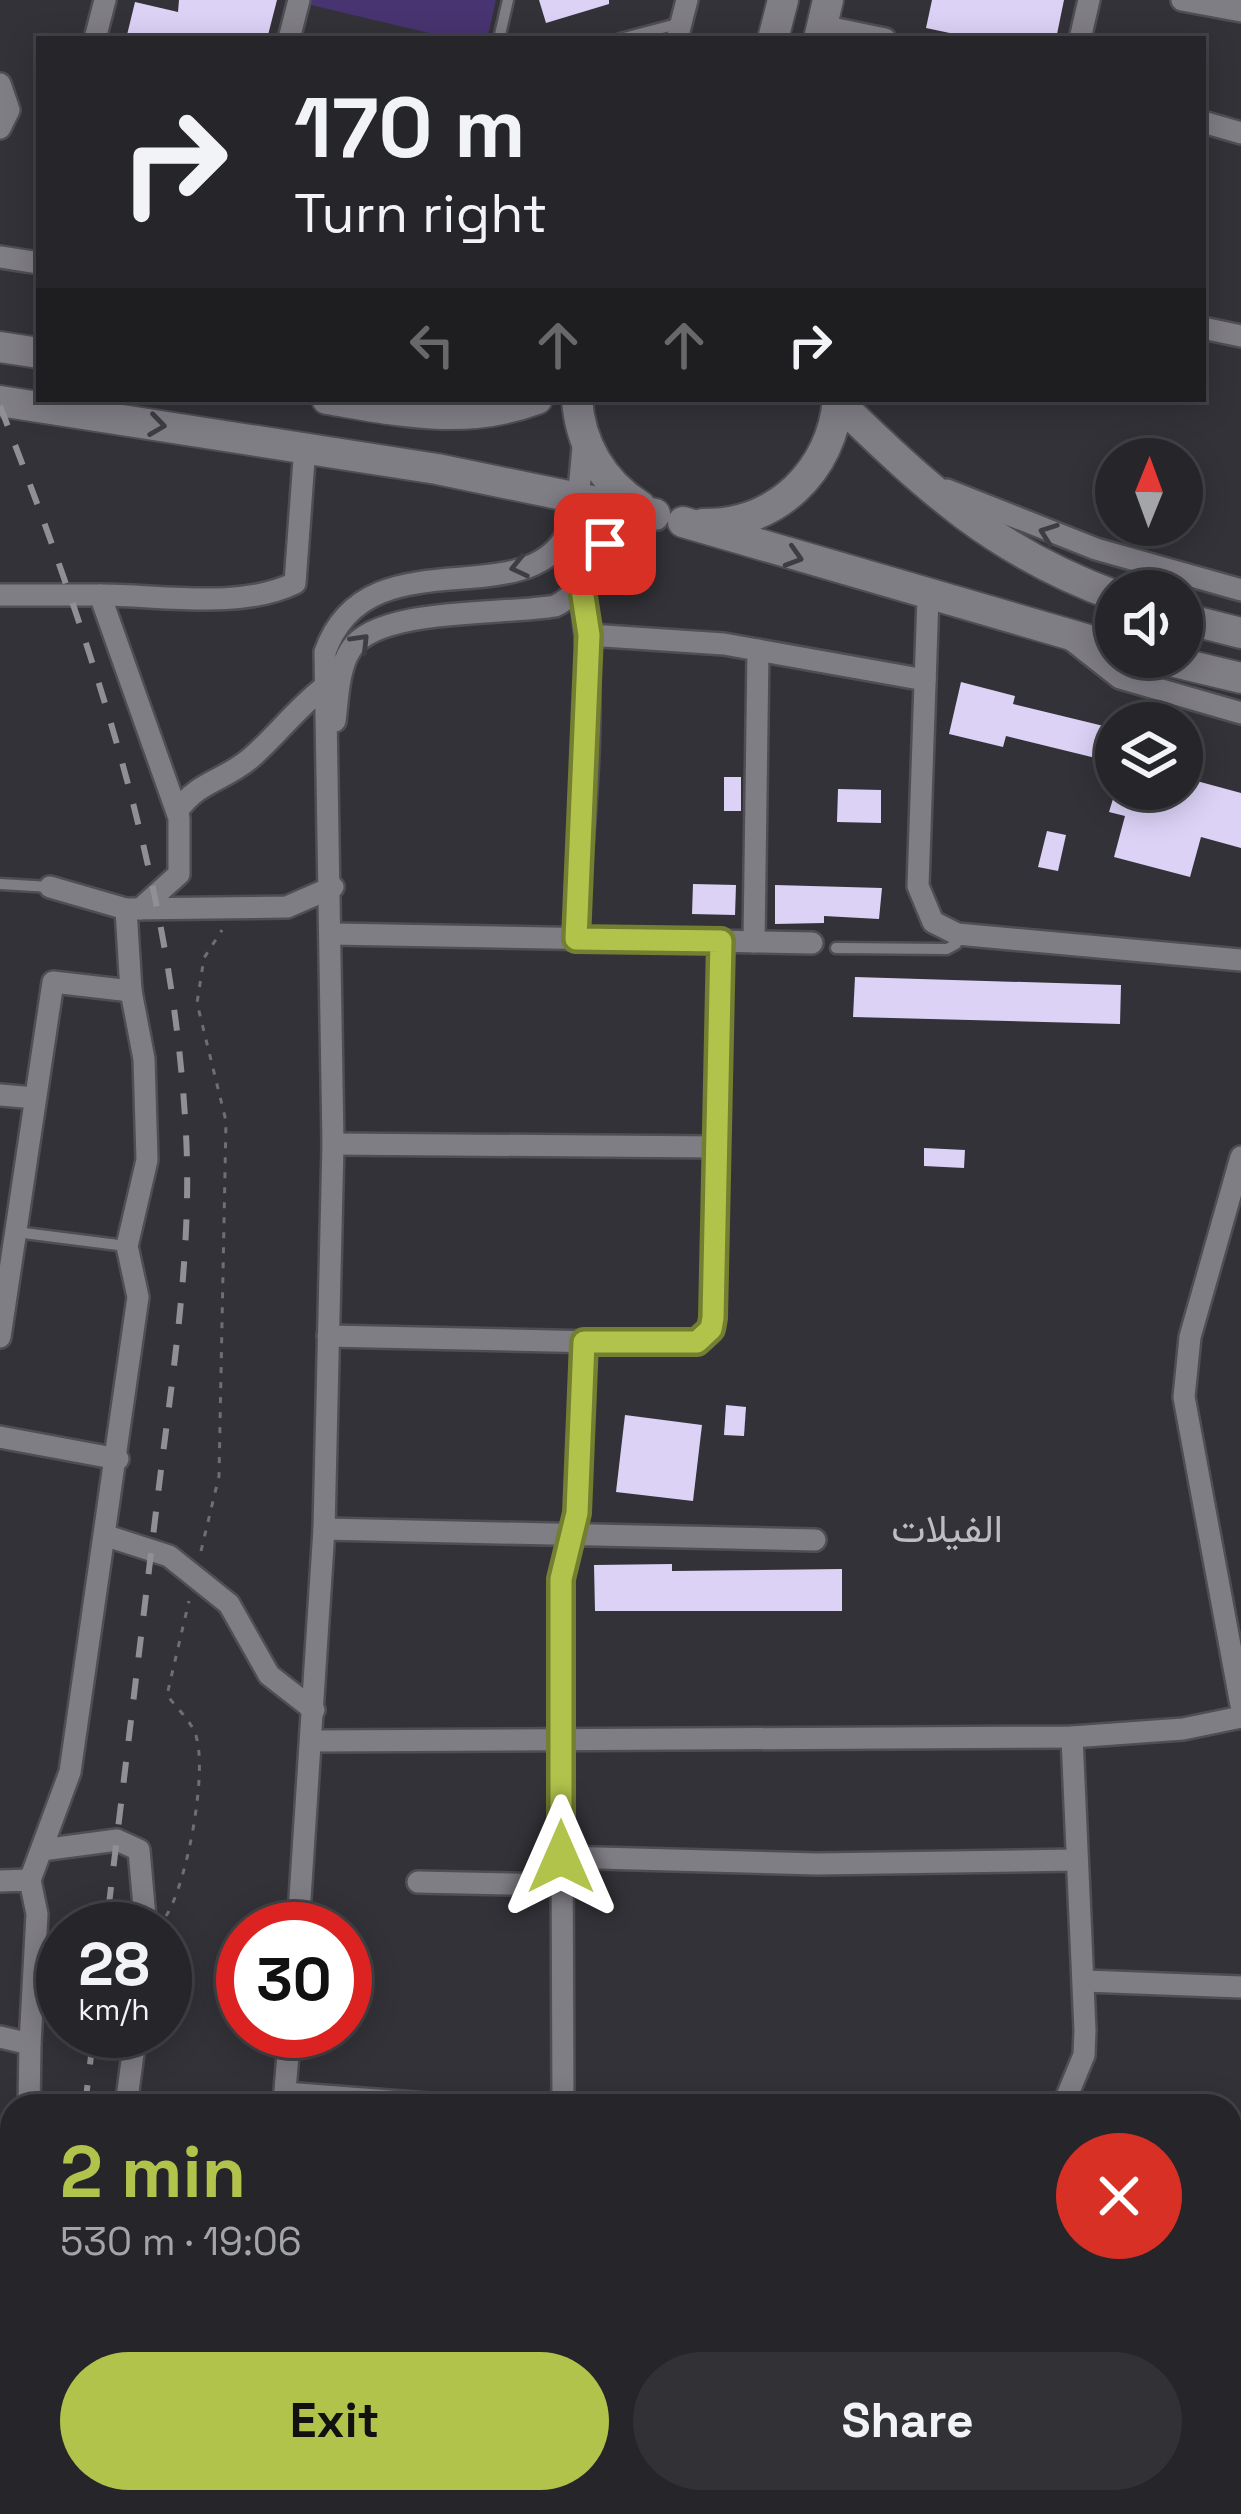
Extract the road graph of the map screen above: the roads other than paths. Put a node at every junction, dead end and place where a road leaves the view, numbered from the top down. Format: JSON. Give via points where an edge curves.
{"nodes":[{"id":1,"x":104,"y":0,"type":"edge"},
{"id":2,"x":299,"y":0,"type":"edge"},
{"id":3,"x":508,"y":0,"type":"edge"},
{"id":4,"x":686,"y":0,"type":"edge"},
{"id":5,"x":783,"y":0,"type":"edge"},
{"id":6,"x":1089,"y":0,"type":"edge"},
{"id":7,"x":1182,"y":0,"type":"edge"},
{"id":8,"x":1241,"y":11,"type":"edge"},
{"id":9,"x":823,"y":22,"type":"edge"},
{"id":10,"x":679,"y":31,"type":"edge"},
{"id":11,"x":96,"y":36,"type":"edge"},
{"id":12,"x":290,"y":36,"type":"edge"},
{"id":13,"x":500,"y":36,"type":"edge"},
{"id":14,"x":642,"y":36,"type":"edge"},
{"id":15,"x":774,"y":36,"type":"edge"},
{"id":16,"x":874,"y":36,"type":"edge"},
{"id":17,"x":1081,"y":36,"type":"edge"},
{"id":18,"x":0,"y":84,"type":"edge"},
{"id":19,"x":1206,"y":123,"type":"edge"},
{"id":20,"x":0,"y":128,"type":"edge"},
{"id":21,"x":1241,"y":133,"type":"edge"},
{"id":22,"x":0,"y":257,"type":"edge"},
{"id":23,"x":36,"y":263,"type":"edge"},
{"id":24,"x":1206,"y":329,"type":"edge"},
{"id":25,"x":1241,"y":337,"type":"edge"},
{"id":26,"x":0,"y":347,"type":"edge"},
{"id":27,"x":36,"y":353,"type":"edge"},
{"id":28,"x":0,"y":401,"type":"edge"},
{"id":29,"x":345,"y":402,"type":"edge"},
{"id":30,"x":527,"y":402,"type":"edge"},
{"id":31,"x":578,"y":402,"type":"edge"},
{"id":32,"x":837,"y":402,"type":"edge"},
{"id":33,"x":840,"y":402,"type":"edge"},
{"id":34,"x":584,"y":438,"type":"junction"},
{"id":35,"x":305,"y":446,"type":"junction"},
{"id":36,"x":912,"y":474,"type":"junction"},
{"id":37,"x":577,"y":496,"type":"junction"},
{"id":38,"x":669,"y":518,"type":"junction"},
{"id":39,"x":566,"y":535,"type":"junction"},
{"id":40,"x":581,"y":583,"type":"junction"},
{"id":41,"x":1241,"y":588,"type":"edge"},
{"id":42,"x":1095,"y":589,"type":"edge"},
{"id":43,"x":0,"y":595,"type":"edge"},
{"id":44,"x":100,"y":595,"type":"junction"},
{"id":45,"x":928,"y":597,"type":"junction"},
{"id":46,"x":1203,"y":623,"type":"edge"},
{"id":47,"x":1241,"y":633,"type":"edge"},
{"id":48,"x":589,"y":635,"type":"junction"},
{"id":49,"x":1068,"y":637,"type":"junction"},
{"id":50,"x":1095,"y":643,"type":"edge"},
{"id":51,"x":758,"y":650,"type":"junction"},
{"id":52,"x":1203,"y":669,"type":"edge"},
{"id":53,"x":1241,"y":678,"type":"edge"},
{"id":54,"x":925,"y":680,"type":"junction"},
{"id":55,"x":323,"y":688,"type":"junction"},
{"id":56,"x":1241,"y":712,"type":"edge"},
{"id":57,"x":331,"y":752,"type":"junction"},
{"id":58,"x":177,"y":812,"type":"junction"},
{"id":59,"x":0,"y":884,"type":"edge"},
{"id":60,"x":333,"y":886,"type":"junction"},
{"id":61,"x":50,"y":887,"type":"joint"},
{"id":62,"x":133,"y":909,"type":"junction"},
{"id":63,"x":333,"y":934,"type":"junction"},
{"id":64,"x":957,"y":934,"type":"junction"},
{"id":65,"x":576,"y":939,"type":"junction"},
{"id":66,"x":721,"y":941,"type":"junction"},
{"id":67,"x":754,"y":942,"type":"junction"},
{"id":68,"x":812,"y":944,"type":"dead end"},
{"id":69,"x":836,"y":948,"type":"dead end"},
{"id":70,"x":1241,"y":960,"type":"edge"},
{"id":71,"x":131,"y":991,"type":"junction"},
{"id":72,"x":0,"y":1095,"type":"edge"},
{"id":73,"x":35,"y":1098,"type":"junction"},
{"id":74,"x":333,"y":1144,"type":"junction"},
{"id":75,"x":717,"y":1147,"type":"junction"},
{"id":76,"x":1241,"y":1157,"type":"edge"},
{"id":77,"x":9,"y":1244,"type":"edge"},
{"id":78,"x":128,"y":1246,"type":"junction"},
{"id":79,"x":0,"y":1336,"type":"edge"},
{"id":80,"x":328,"y":1336,"type":"junction"},
{"id":81,"x":584,"y":1342,"type":"junction"},
{"id":82,"x":0,"y":1437,"type":"edge"},
{"id":83,"x":118,"y":1459,"type":"junction"},
{"id":84,"x":324,"y":1529,"type":"junction"},
{"id":85,"x":572,"y":1535,"type":"junction"},
{"id":86,"x":107,"y":1536,"type":"junction"},
{"id":87,"x":815,"y":1540,"type":"dead end"},
{"id":88,"x":1238,"y":1674,"type":"edge"},
{"id":89,"x":1241,"y":1706,"type":"edge"},
{"id":90,"x":314,"y":1710,"type":"junction"},
{"id":91,"x":1241,"y":1717,"type":"edge"},
{"id":92,"x":1072,"y":1737,"type":"junction"},
{"id":93,"x":312,"y":1741,"type":"junction"},
{"id":94,"x":561,"y":1744,"type":"junction"},
{"id":95,"x":42,"y":1850,"type":"junction"},
{"id":96,"x":561,"y":1857,"type":"junction"},
{"id":97,"x":1078,"y":1860,"type":"junction"},
{"id":98,"x":30,"y":1880,"type":"junction"},
{"id":99,"x":0,"y":1881,"type":"edge"},
{"id":100,"x":418,"y":1882,"type":"dead end"},
{"id":101,"x":561,"y":1885,"type":"junction"},
{"id":102,"x":144,"y":1902,"type":"edge"},
{"id":103,"x":300,"y":1902,"type":"edge"},
{"id":104,"x":1085,"y":1982,"type":"junction"},
{"id":105,"x":1241,"y":1987,"type":"edge"},
{"id":106,"x":0,"y":2037,"type":"edge"},
{"id":107,"x":30,"y":2044,"type":"junction"},
{"id":108,"x":132,"y":2058,"type":"edge"},
{"id":109,"x":288,"y":2058,"type":"edge"},
{"id":110,"x":29,"y":2094,"type":"edge"},
{"id":111,"x":128,"y":2094,"type":"edge"},
{"id":112,"x":285,"y":2094,"type":"edge"},
{"id":113,"x":563,"y":2094,"type":"edge"},
{"id":114,"x":1068,"y":2094,"type":"edge"}],
"edges":[{"from":1,"to":11,"type":"street"},
{"from":2,"to":12,"type":"street"},
{"from":3,"to":13,"type":"lane"},
{"from":4,"to":10,"type":"street"},
{"from":5,"to":15,"type":"main road"},
{"from":6,"to":17,"type":"street"},
{"from":7,"to":8,"type":"street"},
{"from":9,"to":16,"type":"street"},
{"from":10,"to":14,"type":"lane"},
{"from":18,"to":20,"type":"street","via":[[9,110]]},
{"from":19,"to":21,"type":"street"},
{"from":22,"to":23,"type":"street"},
{"from":24,"to":25,"type":"street"},
{"from":26,"to":27,"type":"main road"},
{"from":28,"to":35,"type":"main road","one_way":true},
{"from":29,"to":30,"type":"main road","via":[[439,417]]},
{"from":31,"to":34,"type":"main road"},
{"from":32,"to":38,"type":"main road","via":[[823,455],[788,497],[738,520]]},
{"from":33,"to":36,"type":"main road"},
{"from":34,"to":37,"type":"street"},
{"from":34,"to":38,"type":"main road","via":[[609,481]]},
{"from":35,"to":37,"type":"main road"},
{"from":35,"to":44,"type":"street","via":[[295,583],[246,596]]},
{"from":41,"to":36,"type":"street","one_way":true,"via":[[1033,527]]},
{"from":36,"to":42,"type":"main road","via":[[980,529]]},
{"from":37,"to":38,"type":"main road"},
{"from":37,"to":39,"type":"street"},
{"from":38,"to":40,"type":"street","via":[[625,525]]},
{"from":38,"to":45,"type":"main road","one_way":true},
{"from":39,"to":40,"type":"street"},
{"from":39,"to":55,"type":"street","one_way":true,"via":[[533,565],[398,587],[360,602],[331,638]]},
{"from":40,"to":48,"type":"street"},
{"from":57,"to":40,"type":"street","one_way":true,"via":[[347,656],[367,632],[395,622],[555,606]]},
{"from":43,"to":44,"type":"street"},
{"from":44,"to":58,"type":"street"},
{"from":45,"to":49,"type":"main road"},
{"from":45,"to":54,"type":"street"},
{"from":46,"to":47,"type":"main road"},
{"from":48,"to":51,"type":"street"},
{"from":48,"to":65,"type":"street"},
{"from":49,"to":50,"type":"main road"},
{"from":49,"to":56,"type":"street","via":[[1120,677]]},
{"from":51,"to":54,"type":"street"},
{"from":51,"to":67,"type":"street"},
{"from":52,"to":53,"type":"main road"},
{"from":54,"to":64,"type":"street","via":[[920,899],[933,922]]},
{"from":55,"to":57,"type":"street"},
{"from":55,"to":58,"type":"street","via":[[242,765],[192,789]]},
{"from":57,"to":60,"type":"street"},
{"from":58,"to":62,"type":"street","via":[[179,874]]},
{"from":59,"to":61,"type":"lane"},
{"from":60,"to":62,"type":"street","via":[[287,908]]},
{"from":60,"to":63,"type":"street"},
{"from":61,"to":62,"type":"street"},
{"from":62,"to":71,"type":"street"},
{"from":63,"to":65,"type":"street"},
{"from":63,"to":74,"type":"street"},
{"from":64,"to":69,"type":"lane","via":[[947,949]]},
{"from":64,"to":70,"type":"street"},
{"from":65,"to":66,"type":"street"},
{"from":66,"to":67,"type":"street"},
{"from":66,"to":75,"type":"street"},
{"from":67,"to":68,"type":"street"},
{"from":71,"to":73,"type":"street","via":[[53,982]]},
{"from":71,"to":78,"type":"street","via":[[147,1160]]},
{"from":72,"to":73,"type":"street"},
{"from":73,"to":77,"type":"street"},
{"from":74,"to":75,"type":"street"},
{"from":74,"to":80,"type":"street"},
{"from":75,"to":81,"type":"street","via":[[711,1329],[686,1344]]},
{"from":76,"to":88,"type":"street","via":[[1190,1337],[1184,1396]]},
{"from":77,"to":78,"type":"lane"},
{"from":77,"to":79,"type":"street"},
{"from":78,"to":83,"type":"street","via":[[138,1297]]},
{"from":80,"to":81,"type":"street"},
{"from":80,"to":84,"type":"street"},
{"from":81,"to":85,"type":"street"},
{"from":82,"to":83,"type":"street"},
{"from":83,"to":86,"type":"street"},
{"from":84,"to":85,"type":"street"},
{"from":84,"to":90,"type":"street"},
{"from":85,"to":87,"type":"street"},
{"from":85,"to":94,"type":"street","via":[[561,1579]]},
{"from":86,"to":90,"type":"street","via":[[169,1556],[229,1604],[269,1675]]},
{"from":86,"to":95,"type":"street","via":[[70,1772]]},
{"from":88,"to":89,"type":"street"},
{"from":90,"to":93,"type":"street"},
{"from":91,"to":92,"type":"street"},
{"from":92,"to":94,"type":"street"},
{"from":92,"to":97,"type":"street"},
{"from":93,"to":94,"type":"street"},
{"from":93,"to":103,"type":"street"},
{"from":94,"to":96,"type":"street"},
{"from":95,"to":98,"type":"street"},
{"from":95,"to":102,"type":"street","via":[[117,1840],[140,1850]]},
{"from":96,"to":97,"type":"street"},
{"from":96,"to":101,"type":"street"},
{"from":97,"to":104,"type":"street"},
{"from":98,"to":99,"type":"street"},
{"from":98,"to":107,"type":"street","via":[[37,1914]]},
{"from":100,"to":101,"type":"street"},
{"from":101,"to":113,"type":"street"},
{"from":104,"to":105,"type":"street"},
{"from":104,"to":114,"type":"street","via":[[1084,2055]]},
{"from":106,"to":107,"type":"street"},
{"from":107,"to":110,"type":"street"},
{"from":108,"to":111,"type":"street"},
{"from":109,"to":112,"type":"street"}]}
